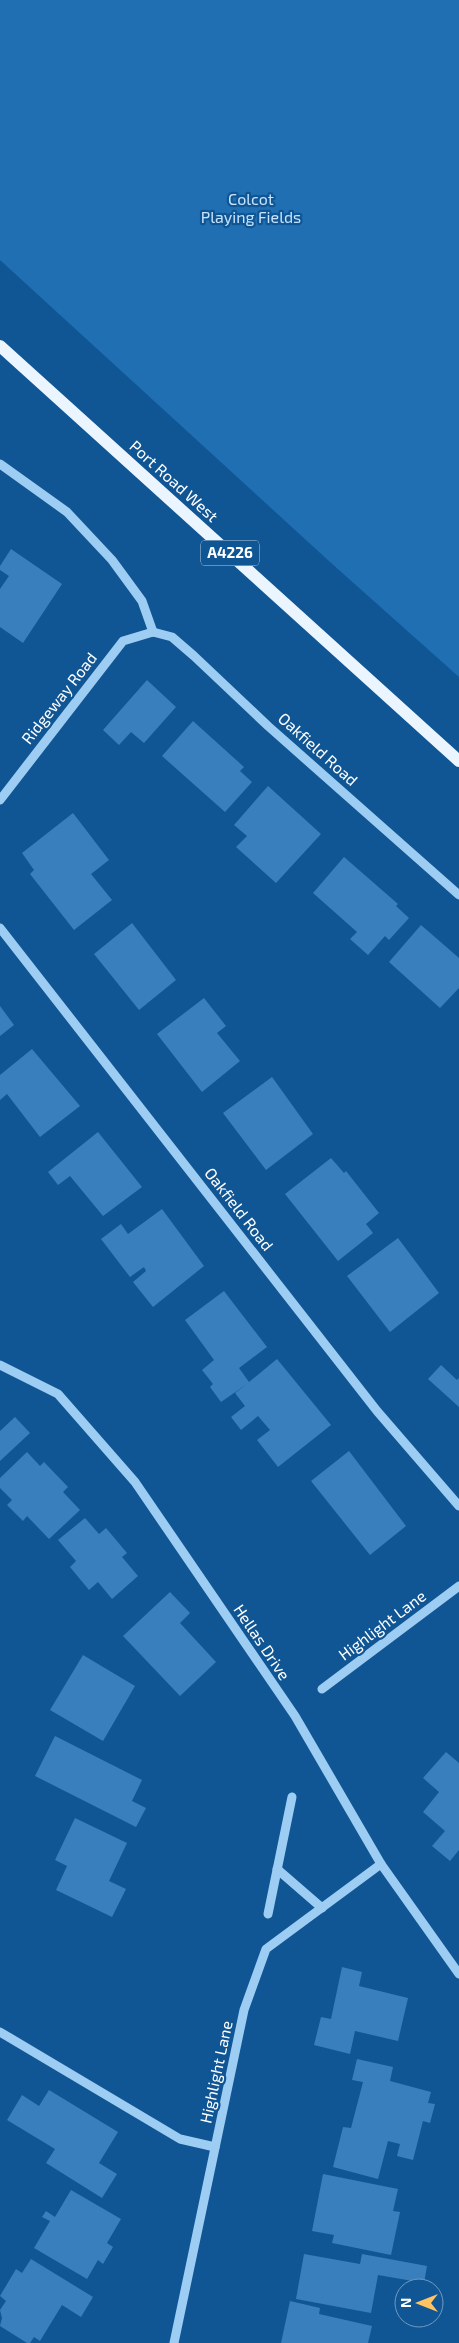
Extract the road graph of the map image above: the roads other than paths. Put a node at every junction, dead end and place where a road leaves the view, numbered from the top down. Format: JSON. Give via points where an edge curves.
{"nodes":[{"id":1,"x":0,"y":346,"type":"edge"},
{"id":2,"x":0,"y":464,"type":"edge"},
{"id":3,"x":154,"y":632,"type":"junction"},
{"id":4,"x":459,"y":761,"type":"edge"},
{"id":5,"x":0,"y":800,"type":"edge"},
{"id":6,"x":459,"y":895,"type":"edge"},
{"id":7,"x":0,"y":928,"type":"edge"},
{"id":8,"x":0,"y":1365,"type":"edge"},
{"id":9,"x":459,"y":1506,"type":"edge"},
{"id":10,"x":459,"y":1586,"type":"edge"},
{"id":11,"x":322,"y":1689,"type":"dead end"},
{"id":12,"x":292,"y":1797,"type":"dead end"},
{"id":13,"x":381,"y":1864,"type":"junction"},
{"id":14,"x":277,"y":1869,"type":"junction"},
{"id":15,"x":322,"y":1908,"type":"junction"},
{"id":16,"x":268,"y":1914,"type":"dead end"},
{"id":17,"x":459,"y":1974,"type":"edge"},
{"id":18,"x":0,"y":2032,"type":"edge"},
{"id":19,"x":215,"y":2147,"type":"junction"},
{"id":20,"x":174,"y":2343,"type":"edge"}],
"edges":[{"from":1,"to":4,"type":"main road","name":"Port Road West","number":"A4226"},
{"from":2,"to":3,"type":"street","via":[[67,512],[112,560],[142,601]]},
{"from":3,"to":5,"type":"street","name":"Ridgeway Road","via":[[123,641]]},
{"from":3,"to":6,"type":"street","name":"Oakfield Road","via":[[172,637]]},
{"from":7,"to":9,"type":"street","name":"Oakfield Road","via":[[376,1411]]},
{"from":8,"to":13,"type":"street","name":"Hellas Drive","via":[[58,1394],[136,1482],[294,1716]]},
{"from":10,"to":11,"type":"street","name":"Highlight Lane"},
{"from":12,"to":14,"type":"street"},
{"from":13,"to":15,"type":"street","name":"Highlight Lane"},
{"from":13,"to":17,"type":"street","name":"Hellas Drive"},
{"from":14,"to":15,"type":"street"},
{"from":14,"to":16,"type":"street"},
{"from":15,"to":19,"type":"street","name":"Highlight Lane","via":[[266,1949],[244,2010]]},
{"from":18,"to":19,"type":"street","via":[[180,2139]]},
{"from":19,"to":20,"type":"street","name":"Highlight Lane"}]}
